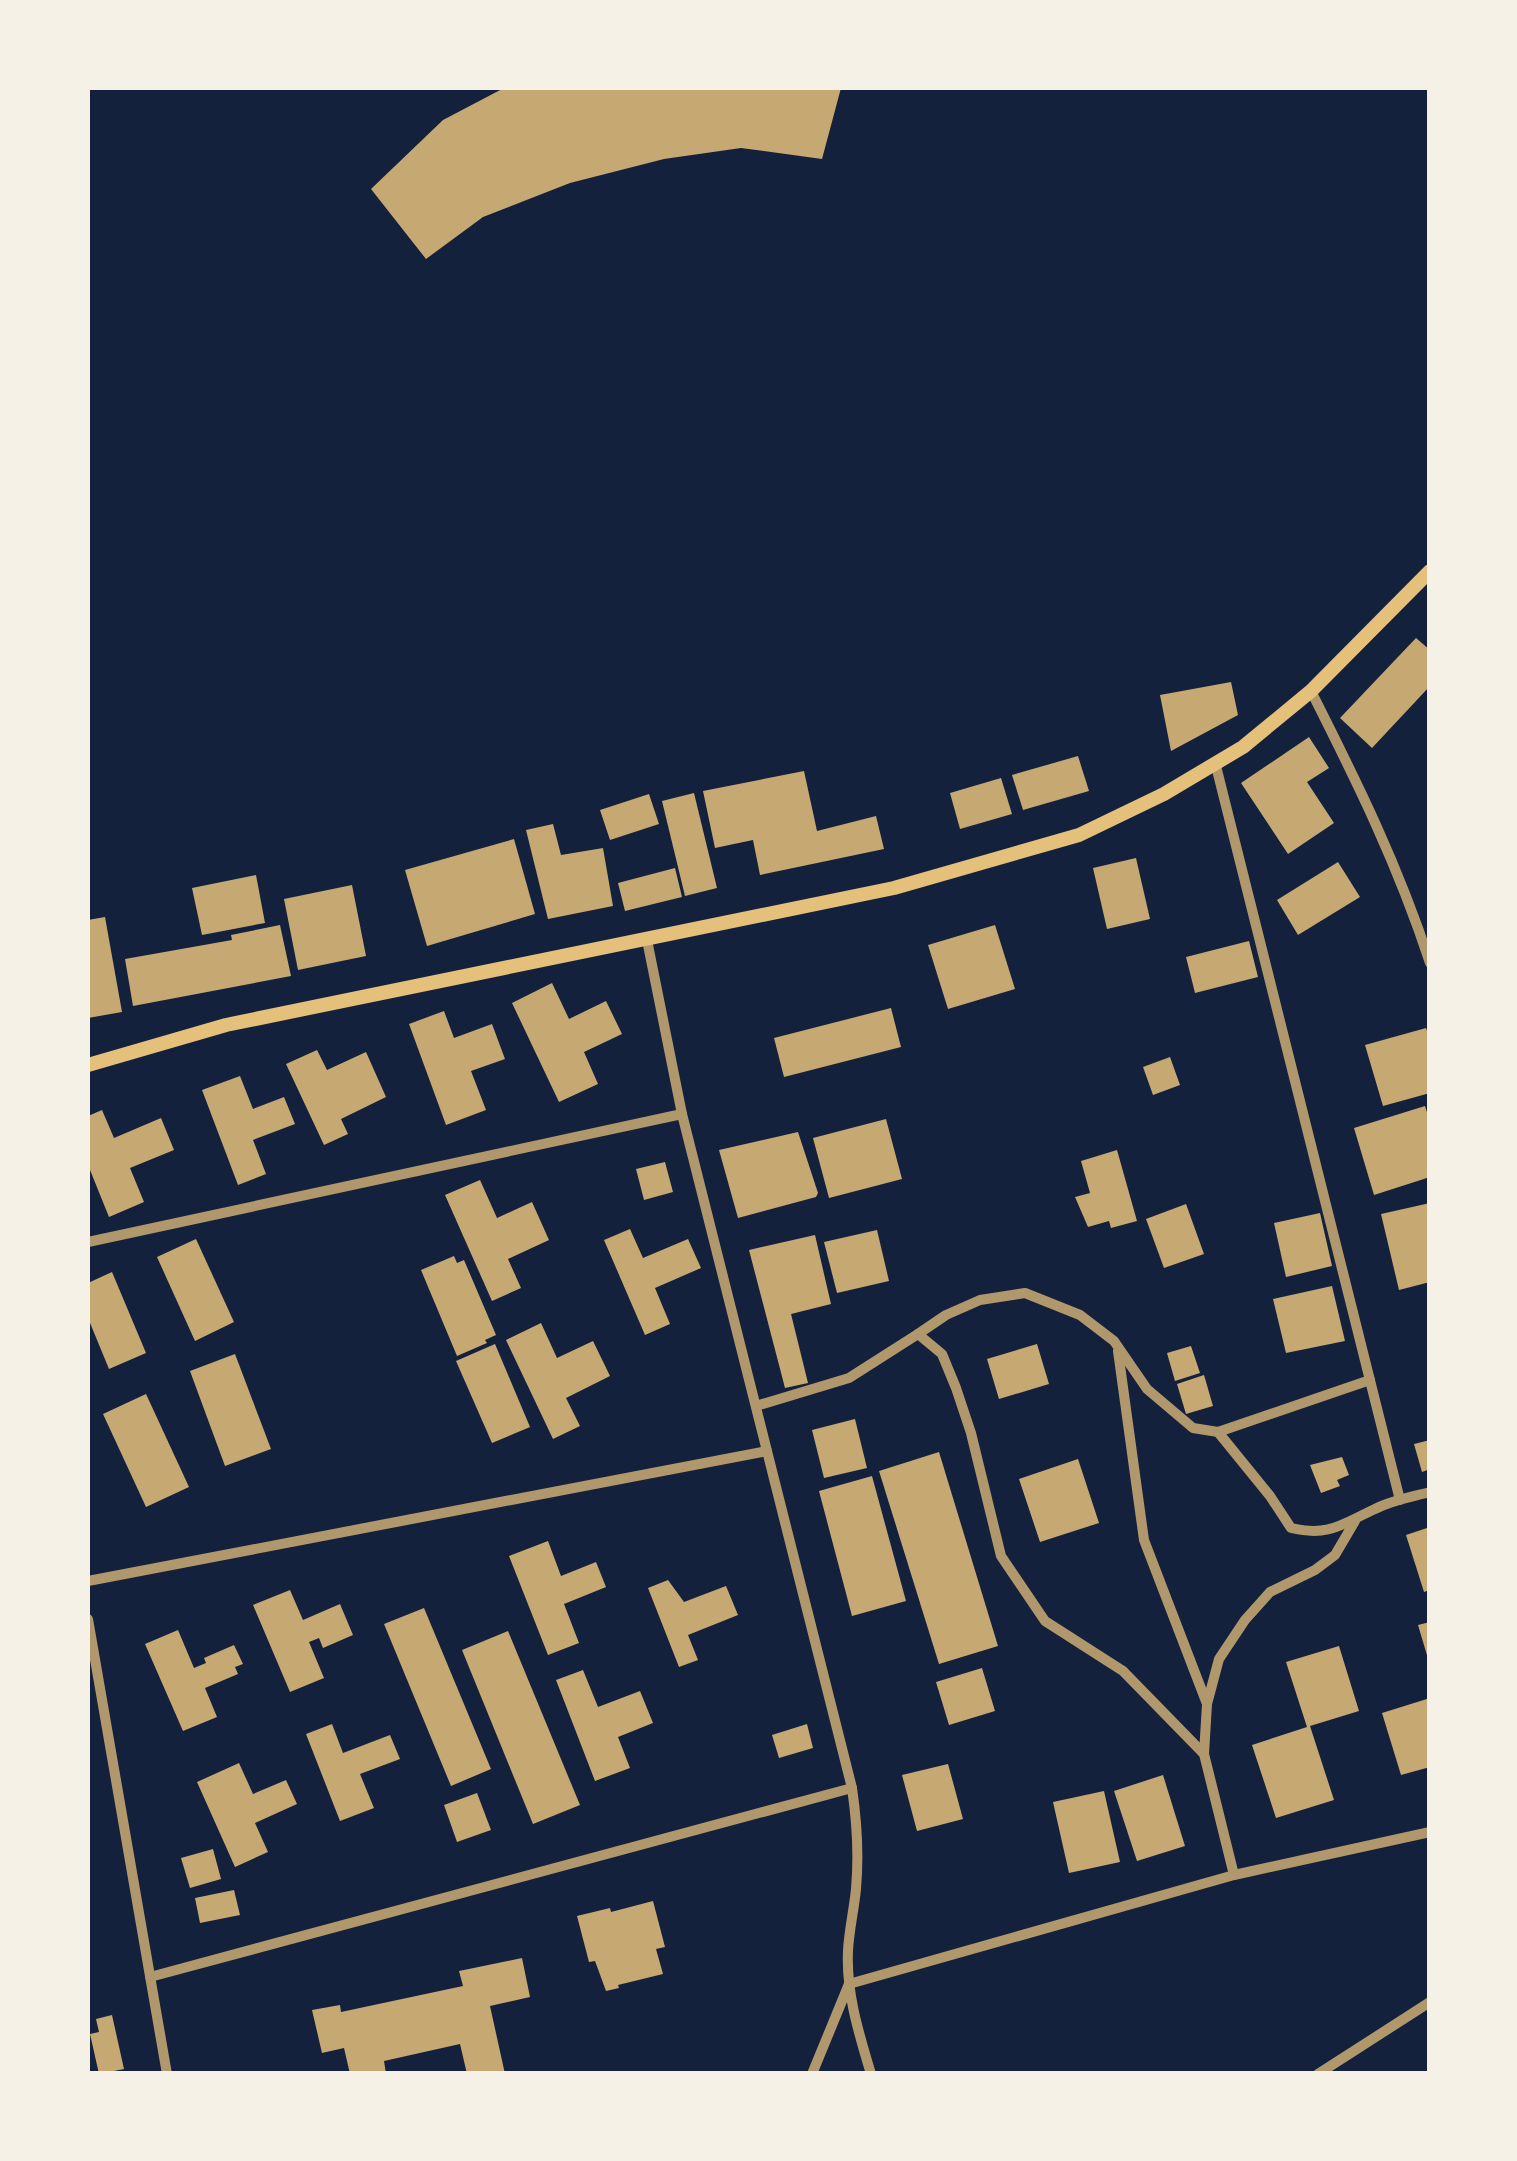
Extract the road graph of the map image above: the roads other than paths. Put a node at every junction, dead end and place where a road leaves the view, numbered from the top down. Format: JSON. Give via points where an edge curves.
{"nodes":[{"id":1,"x":1430,"y":571,"type":"edge"},
{"id":2,"x":1311,"y":691,"type":"junction"},
{"id":3,"x":1216,"y":766,"type":"junction"},
{"id":4,"x":647,"y":940,"type":"junction"},
{"id":5,"x":1430,"y":962,"type":"edge"},
{"id":6,"x":88,"y":1065,"type":"edge"},
{"id":7,"x":682,"y":1114,"type":"junction"},
{"id":8,"x":88,"y":1242,"type":"edge"},
{"id":9,"x":918,"y":1334,"type":"junction"},
{"id":10,"x":1117,"y":1345,"type":"junction"},
{"id":11,"x":1370,"y":1380,"type":"junction"},
{"id":12,"x":756,"y":1406,"type":"junction"},
{"id":13,"x":1218,"y":1432,"type":"junction"},
{"id":14,"x":767,"y":1451,"type":"junction"},
{"id":15,"x":1430,"y":1492,"type":"edge"},
{"id":16,"x":1400,"y":1500,"type":"junction"},
{"id":17,"x":1355,"y":1520,"type":"junction"},
{"id":18,"x":88,"y":1582,"type":"edge"},
{"id":19,"x":88,"y":1618,"type":"edge"},
{"id":20,"x":1208,"y":1704,"type":"junction"},
{"id":21,"x":1204,"y":1754,"type":"junction"},
{"id":22,"x":852,"y":1788,"type":"junction"},
{"id":23,"x":1430,"y":1832,"type":"edge"},
{"id":24,"x":1234,"y":1875,"type":"junction"},
{"id":25,"x":150,"y":1977,"type":"junction"},
{"id":26,"x":850,"y":1984,"type":"junction"},
{"id":27,"x":1430,"y":2002,"type":"edge"},
{"id":28,"x":167,"y":2074,"type":"edge"},
{"id":29,"x":812,"y":2074,"type":"edge"},
{"id":30,"x":871,"y":2074,"type":"edge"},
{"id":31,"x":1318,"y":2074,"type":"edge"}],
"edges":[{"from":1,"to":2,"type":"main road"},
{"from":2,"to":3,"type":"main road"},
{"from":2,"to":5,"type":"street","via":[[1382,833]]},
{"from":3,"to":4,"type":"main road","via":[[1079,835],[1031,850],[894,888]]},
{"from":3,"to":11,"type":"street"},
{"from":4,"to":6,"type":"main road","via":[[226,1025]]},
{"from":4,"to":7,"type":"street"},
{"from":7,"to":8,"type":"street"},
{"from":7,"to":12,"type":"street"},
{"from":9,"to":10,"type":"street","via":[[980,1300],[1025,1293],[1080,1316]]},
{"from":9,"to":12,"type":"street","via":[[849,1378]]},
{"from":9,"to":21,"type":"street","via":[[942,1354],[971,1433],[1001,1556],[1024,1592],[1045,1621],[1123,1671]]},
{"from":10,"to":13,"type":"street","via":[[1147,1389],[1193,1428]]},
{"from":10,"to":20,"type":"street","via":[[1144,1540]]},
{"from":11,"to":13,"type":"street"},
{"from":11,"to":16,"type":"street"},
{"from":12,"to":14,"type":"street"},
{"from":13,"to":17,"type":"street","via":[[1290,1528],[1320,1533]]},
{"from":14,"to":18,"type":"street"},
{"from":14,"to":22,"type":"street"},
{"from":15,"to":16,"type":"street"},
{"from":16,"to":17,"type":"street"},
{"from":17,"to":20,"type":"street","via":[[1335,1555],[1270,1592],[1255,1608],[1219,1659]]},
{"from":19,"to":25,"type":"street"},
{"from":20,"to":21,"type":"street"},
{"from":21,"to":24,"type":"street"},
{"from":22,"to":25,"type":"street"},
{"from":22,"to":26,"type":"street","via":[[858,1831]]},
{"from":23,"to":24,"type":"street"},
{"from":24,"to":26,"type":"street"},
{"from":25,"to":28,"type":"street"},
{"from":26,"to":29,"type":"street"},
{"from":26,"to":30,"type":"street"},
{"from":27,"to":31,"type":"street"}]}
